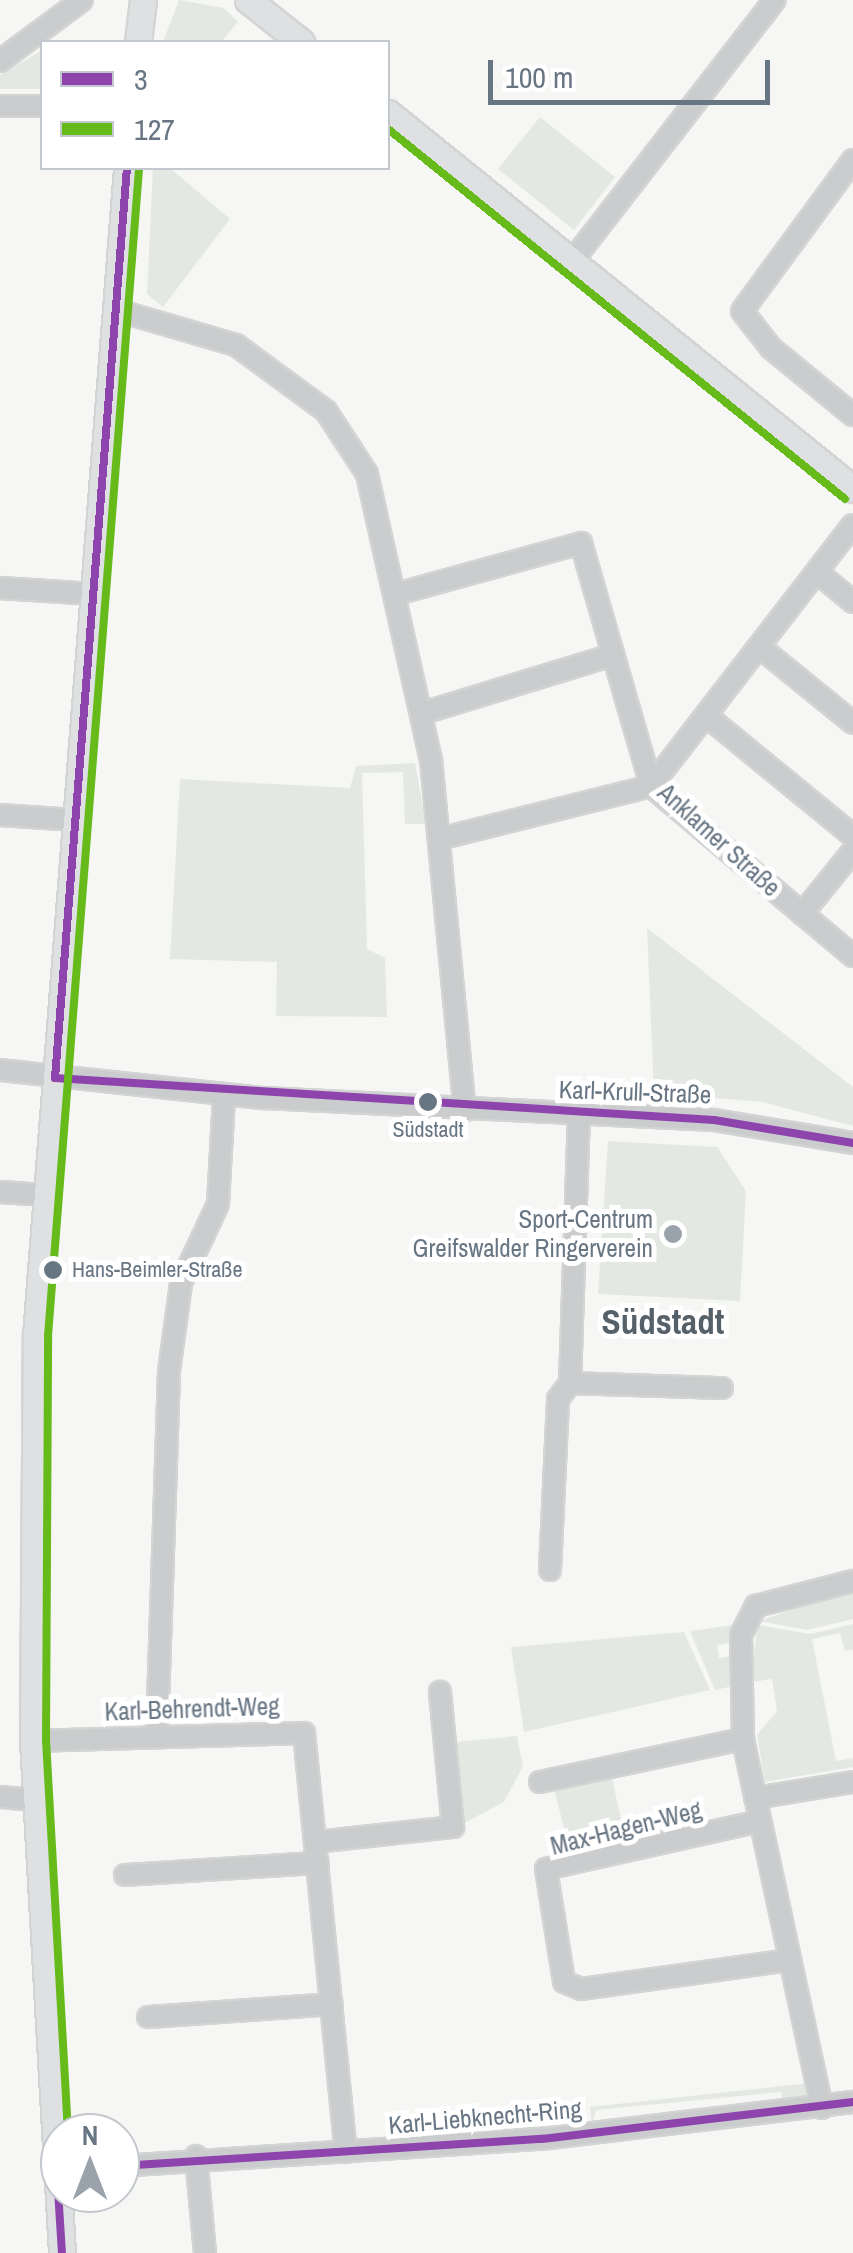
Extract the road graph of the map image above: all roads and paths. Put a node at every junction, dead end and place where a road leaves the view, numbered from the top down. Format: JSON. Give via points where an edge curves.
{"nodes":[{"id":1,"x":82,"y":0,"type":"edge"},
{"id":2,"x":143,"y":0,"type":"edge"},
{"id":3,"x":248,"y":0,"type":"edge"},
{"id":4,"x":774,"y":0,"type":"edge"},
{"id":5,"x":138,"y":40,"type":"edge"},
{"id":6,"x":298,"y":40,"type":"edge"},
{"id":7,"x":0,"y":61,"type":"edge"},
{"id":8,"x":0,"y":106,"type":"edge"},
{"id":9,"x":40,"y":106,"type":"edge"},
{"id":10,"x":390,"y":115,"type":"edge"},
{"id":11,"x":853,"y":160,"type":"edge"},
{"id":12,"x":127,"y":170,"type":"edge"},
{"id":13,"x":572,"y":260,"type":"junction"},
{"id":14,"x":116,"y":310,"type":"junction"},
{"id":15,"x":853,"y":415,"type":"edge"},
{"id":16,"x":853,"y":489,"type":"edge"},
{"id":17,"x":853,"y":525,"type":"edge"},
{"id":18,"x":817,"y":572,"type":"junction"},
{"id":19,"x":0,"y":588,"type":"edge"},
{"id":20,"x":400,"y":593,"type":"junction"},
{"id":21,"x":92,"y":594,"type":"junction"},
{"id":22,"x":853,"y":602,"type":"edge"},
{"id":23,"x":762,"y":648,"type":"junction"},
{"id":24,"x":614,"y":656,"type":"junction"},
{"id":25,"x":423,"y":712,"type":"junction"},
{"id":26,"x":709,"y":718,"type":"junction"},
{"id":27,"x":853,"y":723,"type":"edge"},
{"id":28,"x":651,"y":786,"type":"junction"},
{"id":29,"x":0,"y":815,"type":"edge"},
{"id":30,"x":74,"y":820,"type":"junction"},
{"id":31,"x":853,"y":836,"type":"edge"},
{"id":32,"x":443,"y":838,"type":"junction"},
{"id":33,"x":853,"y":850,"type":"edge"},
{"id":34,"x":802,"y":914,"type":"junction"},
{"id":35,"x":853,"y":956,"type":"edge"},
{"id":36,"x":0,"y":1070,"type":"edge"},
{"id":37,"x":55,"y":1078,"type":"junction"},
{"id":38,"x":224,"y":1096,"type":"junction"},
{"id":39,"x":465,"y":1110,"type":"junction"},
{"id":40,"x":579,"y":1115,"type":"junction"},
{"id":41,"x":853,"y":1142,"type":"edge"},
{"id":42,"x":0,"y":1192,"type":"edge"},
{"id":43,"x":46,"y":1195,"type":"junction"},
{"id":44,"x":570,"y":1383,"type":"junction"},
{"id":45,"x":722,"y":1388,"type":"dead end"},
{"id":46,"x":550,"y":1570,"type":"dead end"},
{"id":47,"x":853,"y":1581,"type":"edge"},
{"id":48,"x":440,"y":1692,"type":"dead end"},
{"id":49,"x":158,"y":1734,"type":"junction"},
{"id":50,"x":743,"y":1739,"type":"junction"},
{"id":51,"x":33,"y":1740,"type":"junction"},
{"id":52,"x":540,"y":1782,"type":"dead end"},
{"id":53,"x":853,"y":1782,"type":"edge"},
{"id":54,"x":0,"y":1797,"type":"edge"},
{"id":55,"x":755,"y":1798,"type":"junction"},
{"id":56,"x":35,"y":1800,"type":"junction"},
{"id":57,"x":760,"y":1821,"type":"junction"},
{"id":58,"x":316,"y":1853,"type":"junction"},
{"id":59,"x":124,"y":1875,"type":"dead end"},
{"id":60,"x":790,"y":1960,"type":"junction"},
{"id":61,"x":332,"y":2004,"type":"junction"},
{"id":62,"x":148,"y":2017,"type":"dead end"},
{"id":63,"x":853,"y":2102,"type":"edge"},
{"id":64,"x":822,"y":2108,"type":"junction"},
{"id":65,"x":54,"y":2113,"type":"edge"},
{"id":66,"x":346,"y":2152,"type":"junction"},
{"id":67,"x":196,"y":2156,"type":"junction"},
{"id":68,"x":140,"y":2163,"type":"edge"},
{"id":69,"x":60,"y":2213,"type":"edge"},
{"id":70,"x":62,"y":2253,"type":"edge"},
{"id":71,"x":205,"y":2253,"type":"edge"}],
"edges":[{"from":1,"to":7,"type":"street"},
{"from":2,"to":5,"type":"main road"},
{"from":3,"to":6,"type":"main road"},
{"from":4,"to":13,"type":"street"},
{"from":8,"to":9,"type":"street"},
{"from":10,"to":13,"type":"main road"},
{"from":11,"to":15,"type":"street","via":[[742,311],[771,348]]},
{"from":12,"to":14,"type":"main road"},
{"from":13,"to":16,"type":"main road"},
{"from":14,"to":20,"type":"street","via":[[236,345],[326,411],[367,474]]},
{"from":14,"to":21,"type":"main road"},
{"from":17,"to":18,"type":"street","name":"Anklamer Straße"},
{"from":18,"to":22,"type":"street"},
{"from":18,"to":23,"type":"street","name":"Anklamer Straße"},
{"from":19,"to":21,"type":"street"},
{"from":20,"to":24,"type":"street","via":[[581,542]]},
{"from":20,"to":25,"type":"street"},
{"from":21,"to":30,"type":"main road"},
{"from":23,"to":26,"type":"street","name":"Anklamer Straße"},
{"from":23,"to":27,"type":"street"},
{"from":24,"to":25,"type":"street"},
{"from":24,"to":28,"type":"street"},
{"from":25,"to":32,"type":"street"},
{"from":26,"to":28,"type":"street","name":"Anklamer Straße"},
{"from":26,"to":31,"type":"street"},
{"from":28,"to":32,"type":"street"},
{"from":28,"to":34,"type":"street","name":"Anklamer Straße"},
{"from":29,"to":30,"type":"street"},
{"from":30,"to":37,"type":"main road"},
{"from":32,"to":39,"type":"street"},
{"from":33,"to":34,"type":"street","name":"Anklamer Straße"},
{"from":34,"to":35,"type":"street","name":"Anklamer Straße"},
{"from":36,"to":37,"type":"street"},
{"from":37,"to":38,"type":"street","name":"Karl-Krull-Straße"},
{"from":37,"to":43,"type":"main road"},
{"from":38,"to":39,"type":"street","name":"Karl-Krull-Straße"},
{"from":38,"to":49,"type":"street","via":[[218,1204],[181,1283],[169,1372]]},
{"from":39,"to":40,"type":"street","name":"Karl-Krull-Straße"},
{"from":40,"to":41,"type":"street","name":"Karl-Krull-Straße","via":[[767,1125]]},
{"from":40,"to":44,"type":"street"},
{"from":42,"to":43,"type":"street"},
{"from":43,"to":51,"type":"main road"},
{"from":44,"to":45,"type":"street"},
{"from":44,"to":46,"type":"street","via":[[558,1399]]},
{"from":47,"to":50,"type":"street","via":[[748,1612]]},
{"from":48,"to":58,"type":"street","via":[[453,1827]]},
{"from":49,"to":51,"type":"street","name":"Karl-Behrendt-Weg"},
{"from":49,"to":58,"type":"street","name":"Karl-Behrendt-Weg","via":[[304,1733]]},
{"from":50,"to":52,"type":"street"},
{"from":50,"to":55,"type":"street"},
{"from":51,"to":56,"type":"main road"},
{"from":53,"to":55,"type":"street"},
{"from":54,"to":56,"type":"street"},
{"from":55,"to":57,"type":"street"},
{"from":56,"to":65,"type":"main road"},
{"from":57,"to":60,"type":"street"},
{"from":57,"to":60,"type":"street","name":"Max-Hagen-Weg","via":[[546,1869],[564,1982],[581,1989]]},
{"from":58,"to":59,"type":"street"},
{"from":58,"to":61,"type":"street","name":"Karl-Behrendt-Weg"},
{"from":60,"to":64,"type":"street"},
{"from":61,"to":62,"type":"street"},
{"from":61,"to":66,"type":"street","name":"Karl-Behrendt-Weg"},
{"from":63,"to":64,"type":"street","name":"Karl-Liebknecht-Ring"},
{"from":64,"to":66,"type":"street","name":"Karl-Liebknecht-Ring"},
{"from":66,"to":67,"type":"street","name":"Karl-Liebknecht-Ring"},
{"from":67,"to":68,"type":"street","name":"Karl-Liebknecht-Ring"},
{"from":67,"to":71,"type":"street"},
{"from":69,"to":70,"type":"main road"}]}
